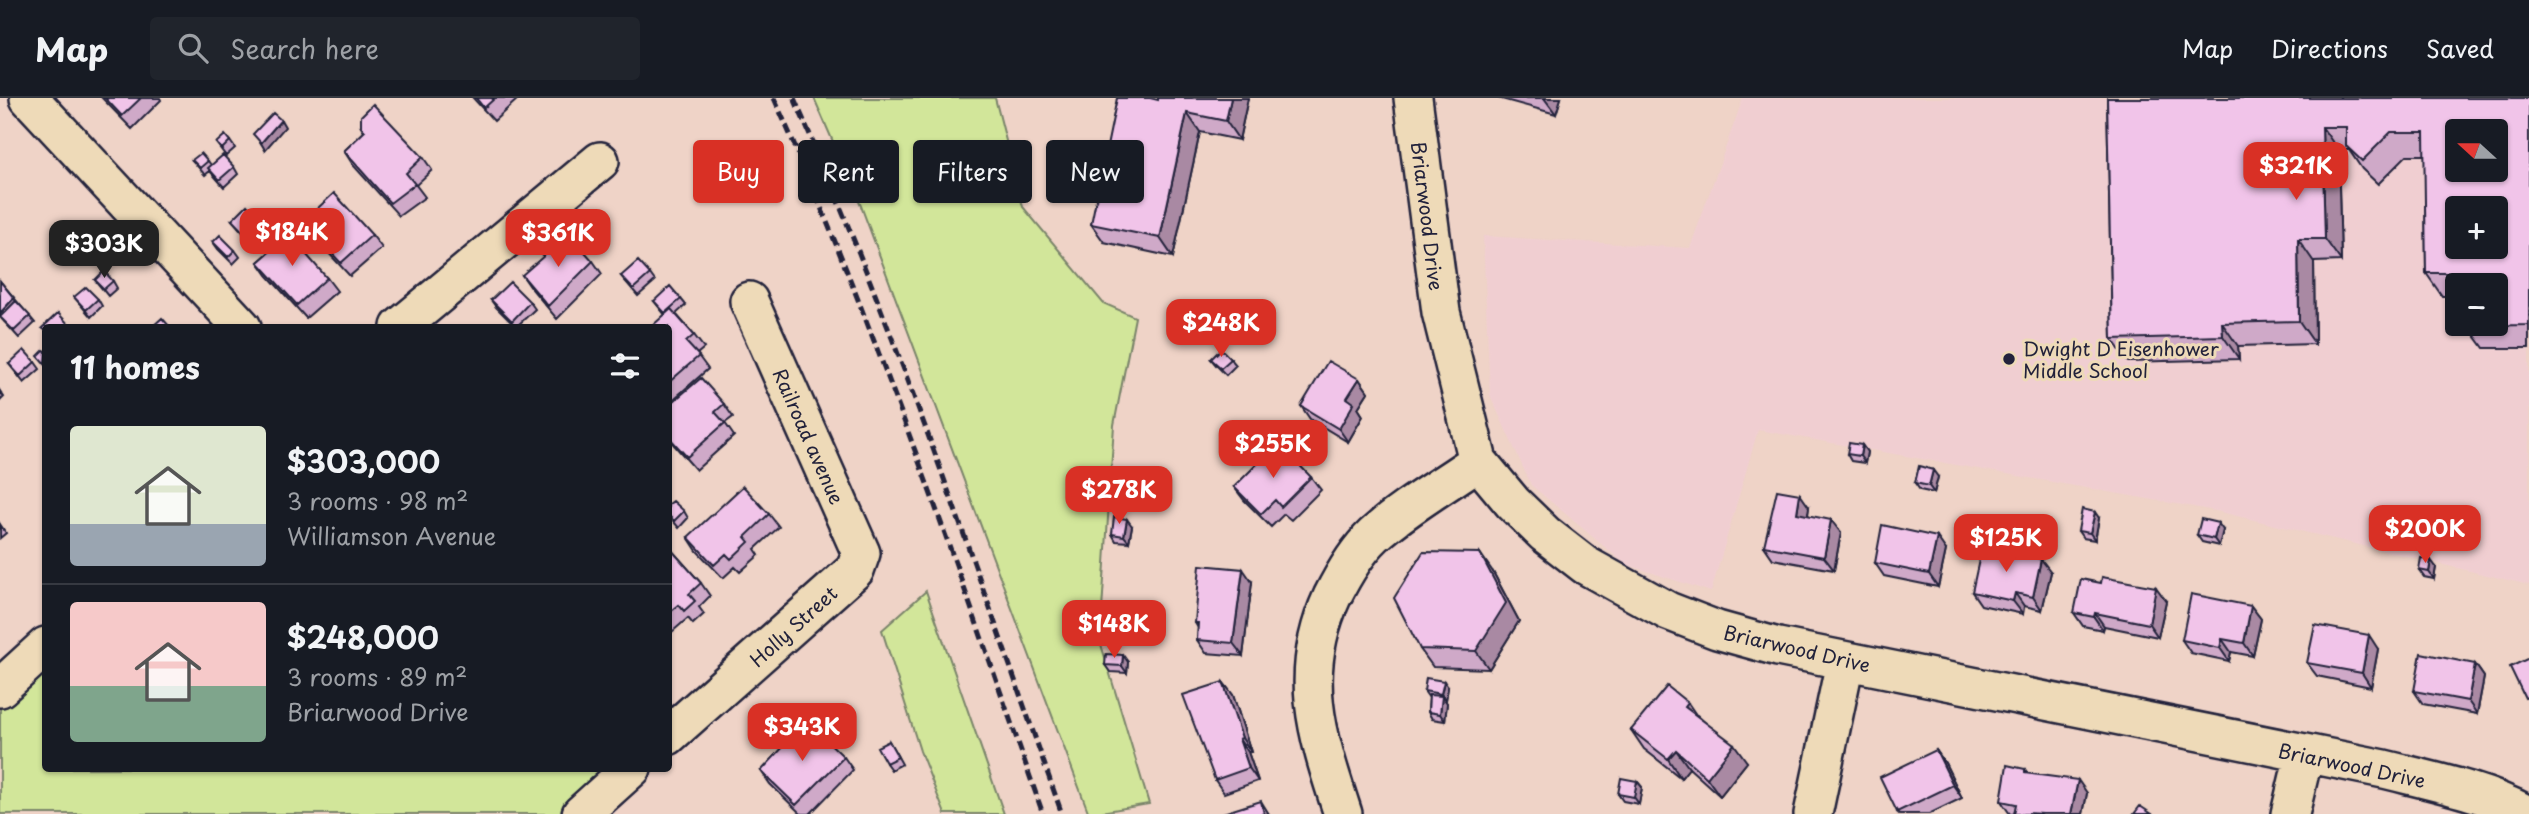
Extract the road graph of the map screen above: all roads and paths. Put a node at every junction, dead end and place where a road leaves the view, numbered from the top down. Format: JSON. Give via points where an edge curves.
{"nodes":[{"id":1,"x":29,"y":98,"type":"edge"},
{"id":2,"x":1413,"y":98,"type":"edge"},
{"id":3,"x":600,"y":161,"type":"dead end"},
{"id":4,"x":749,"y":301,"type":"dead end"},
{"id":5,"x":239,"y":324,"type":"edge"},
{"id":6,"x":404,"y":324,"type":"edge"},
{"id":7,"x":1478,"y":461,"type":"junction"},
{"id":8,"x":855,"y":570,"type":"joint"},
{"id":9,"x":42,"y":650,"type":"edge"},
{"id":10,"x":1845,"y":662,"type":"junction"},
{"id":11,"x":0,"y":688,"type":"edge"},
{"id":12,"x":672,"y":732,"type":"edge"},
{"id":13,"x":2304,"y":755,"type":"junction"},
{"id":14,"x":628,"y":772,"type":"edge"},
{"id":15,"x":581,"y":814,"type":"edge"},
{"id":16,"x":1343,"y":814,"type":"edge"},
{"id":17,"x":1813,"y":814,"type":"edge"},
{"id":18,"x":2290,"y":814,"type":"edge"},
{"id":19,"x":2526,"y":814,"type":"edge"}],
"edges":[{"from":1,"to":5,"type":"street"},
{"from":2,"to":7,"type":"street","name":"Briarwood Drive","via":[[1441,312]]},
{"from":3,"to":6,"type":"street"},
{"from":4,"to":8,"type":"street","name":"Railroad avenue","via":[[861,553]]},
{"from":7,"to":10,"type":"street","name":"Briarwood Drive","via":[[1545,534],[1627,590],[1717,630]]},
{"from":7,"to":16,"type":"street","via":[[1373,536],[1356,556],[1323,617],[1312,659],[1314,713]]},
{"from":8,"to":12,"type":"street","name":"Holly Street"},
{"from":9,"to":11,"type":"street"},
{"from":10,"to":13,"type":"street","name":"Briarwood Drive","via":[[2054,700]]},
{"from":10,"to":17,"type":"street"},
{"from":13,"to":18,"type":"street"},
{"from":13,"to":19,"type":"street","name":"Briarwood Drive","via":[[2451,786]]},
{"from":14,"to":15,"type":"street"}]}
